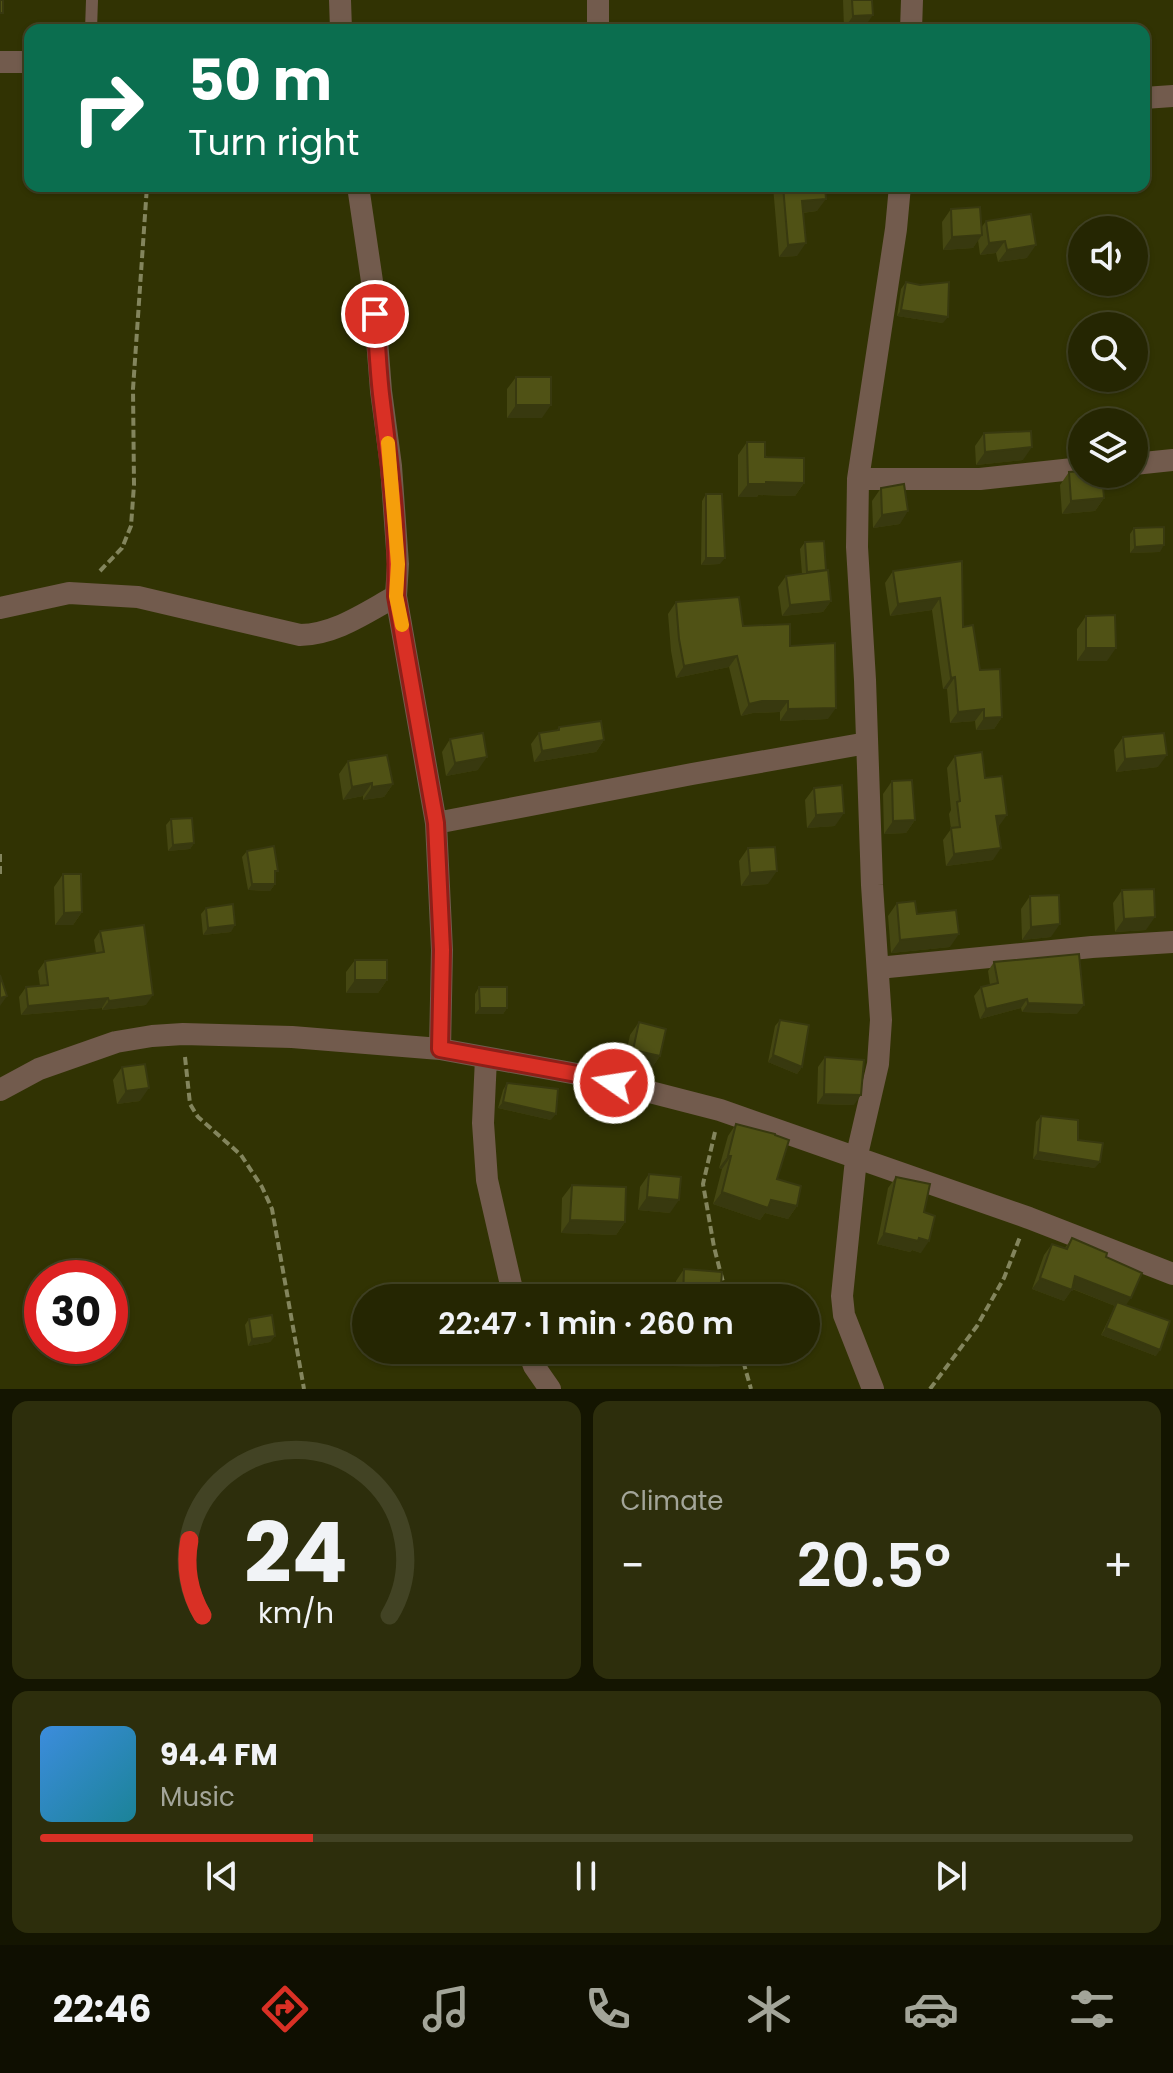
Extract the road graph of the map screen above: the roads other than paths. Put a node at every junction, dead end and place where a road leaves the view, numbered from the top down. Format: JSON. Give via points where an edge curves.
{"nodes":[{"id":1,"x":92,"y":0,"type":"edge"},
{"id":2,"x":340,"y":0,"type":"edge"},
{"id":3,"x":598,"y":0,"type":"edge"},
{"id":4,"x":912,"y":0,"type":"edge"},
{"id":5,"x":91,"y":24,"type":"edge"},
{"id":6,"x":341,"y":24,"type":"edge"},
{"id":7,"x":598,"y":24,"type":"edge"},
{"id":8,"x":911,"y":24,"type":"edge"},
{"id":9,"x":0,"y":62,"type":"edge"},
{"id":10,"x":24,"y":62,"type":"edge"},
{"id":11,"x":1173,"y":96,"type":"edge"},
{"id":12,"x":1150,"y":98,"type":"edge"},
{"id":13,"x":359,"y":192,"type":"edge"},
{"id":14,"x":899,"y":192,"type":"edge"},
{"id":15,"x":1173,"y":460,"type":"edge"},
{"id":16,"x":1148,"y":463,"type":"edge"},
{"id":17,"x":1068,"y":470,"type":"edge"},
{"id":18,"x":858,"y":479,"type":"junction"},
{"id":19,"x":396,"y":596,"type":"junction"},
{"id":20,"x":0,"y":608,"type":"edge"},
{"id":21,"x":867,"y":743,"type":"junction"},
{"id":22,"x":436,"y":823,"type":"junction"},
{"id":23,"x":1173,"y":942,"type":"edge"},
{"id":24,"x":878,"y":968,"type":"junction"},
{"id":25,"x":440,"y":1049,"type":"junction"},
{"id":26,"x":486,"y":1058,"type":"junction"},
{"id":27,"x":0,"y":1090,"type":"edge"},
{"id":28,"x":856,"y":1159,"type":"junction"},
{"id":29,"x":1173,"y":1274,"type":"edge"},
{"id":30,"x":511,"y":1284,"type":"edge"},
{"id":31,"x":533,"y":1364,"type":"edge"},
{"id":32,"x":550,"y":1389,"type":"edge"},
{"id":33,"x":873,"y":1389,"type":"edge"}],
"edges":[{"from":1,"to":5,"type":"lane"},
{"from":2,"to":6,"type":"street"},
{"from":3,"to":7,"type":"street"},
{"from":4,"to":8,"type":"street"},
{"from":9,"to":10,"type":"street"},
{"from":11,"to":12,"type":"street"},
{"from":13,"to":19,"type":"street","via":[[391,466]]},
{"from":14,"to":18,"type":"street"},
{"from":15,"to":16,"type":"street"},
{"from":17,"to":18,"type":"street","via":[[980,479]]},
{"from":18,"to":21,"type":"street"},
{"from":19,"to":20,"type":"street","via":[[315,635],[138,597],[69,593]]},
{"from":19,"to":22,"type":"street"},
{"from":21,"to":22,"type":"street"},
{"from":21,"to":24,"type":"street"},
{"from":22,"to":25,"type":"street"},
{"from":23,"to":24,"type":"street"},
{"from":24,"to":28,"type":"street","via":[[878,1064]]},
{"from":25,"to":26,"type":"street"},
{"from":25,"to":27,"type":"street","via":[[183,1034],[116,1042],[39,1069]]},
{"from":26,"to":28,"type":"street","via":[[588,1076],[720,1110]]},
{"from":26,"to":30,"type":"street","via":[[487,1180]]},
{"from":28,"to":29,"type":"street"},
{"from":28,"to":33,"type":"street","via":[[842,1296],[844,1315]]},
{"from":31,"to":32,"type":"street"}]}
